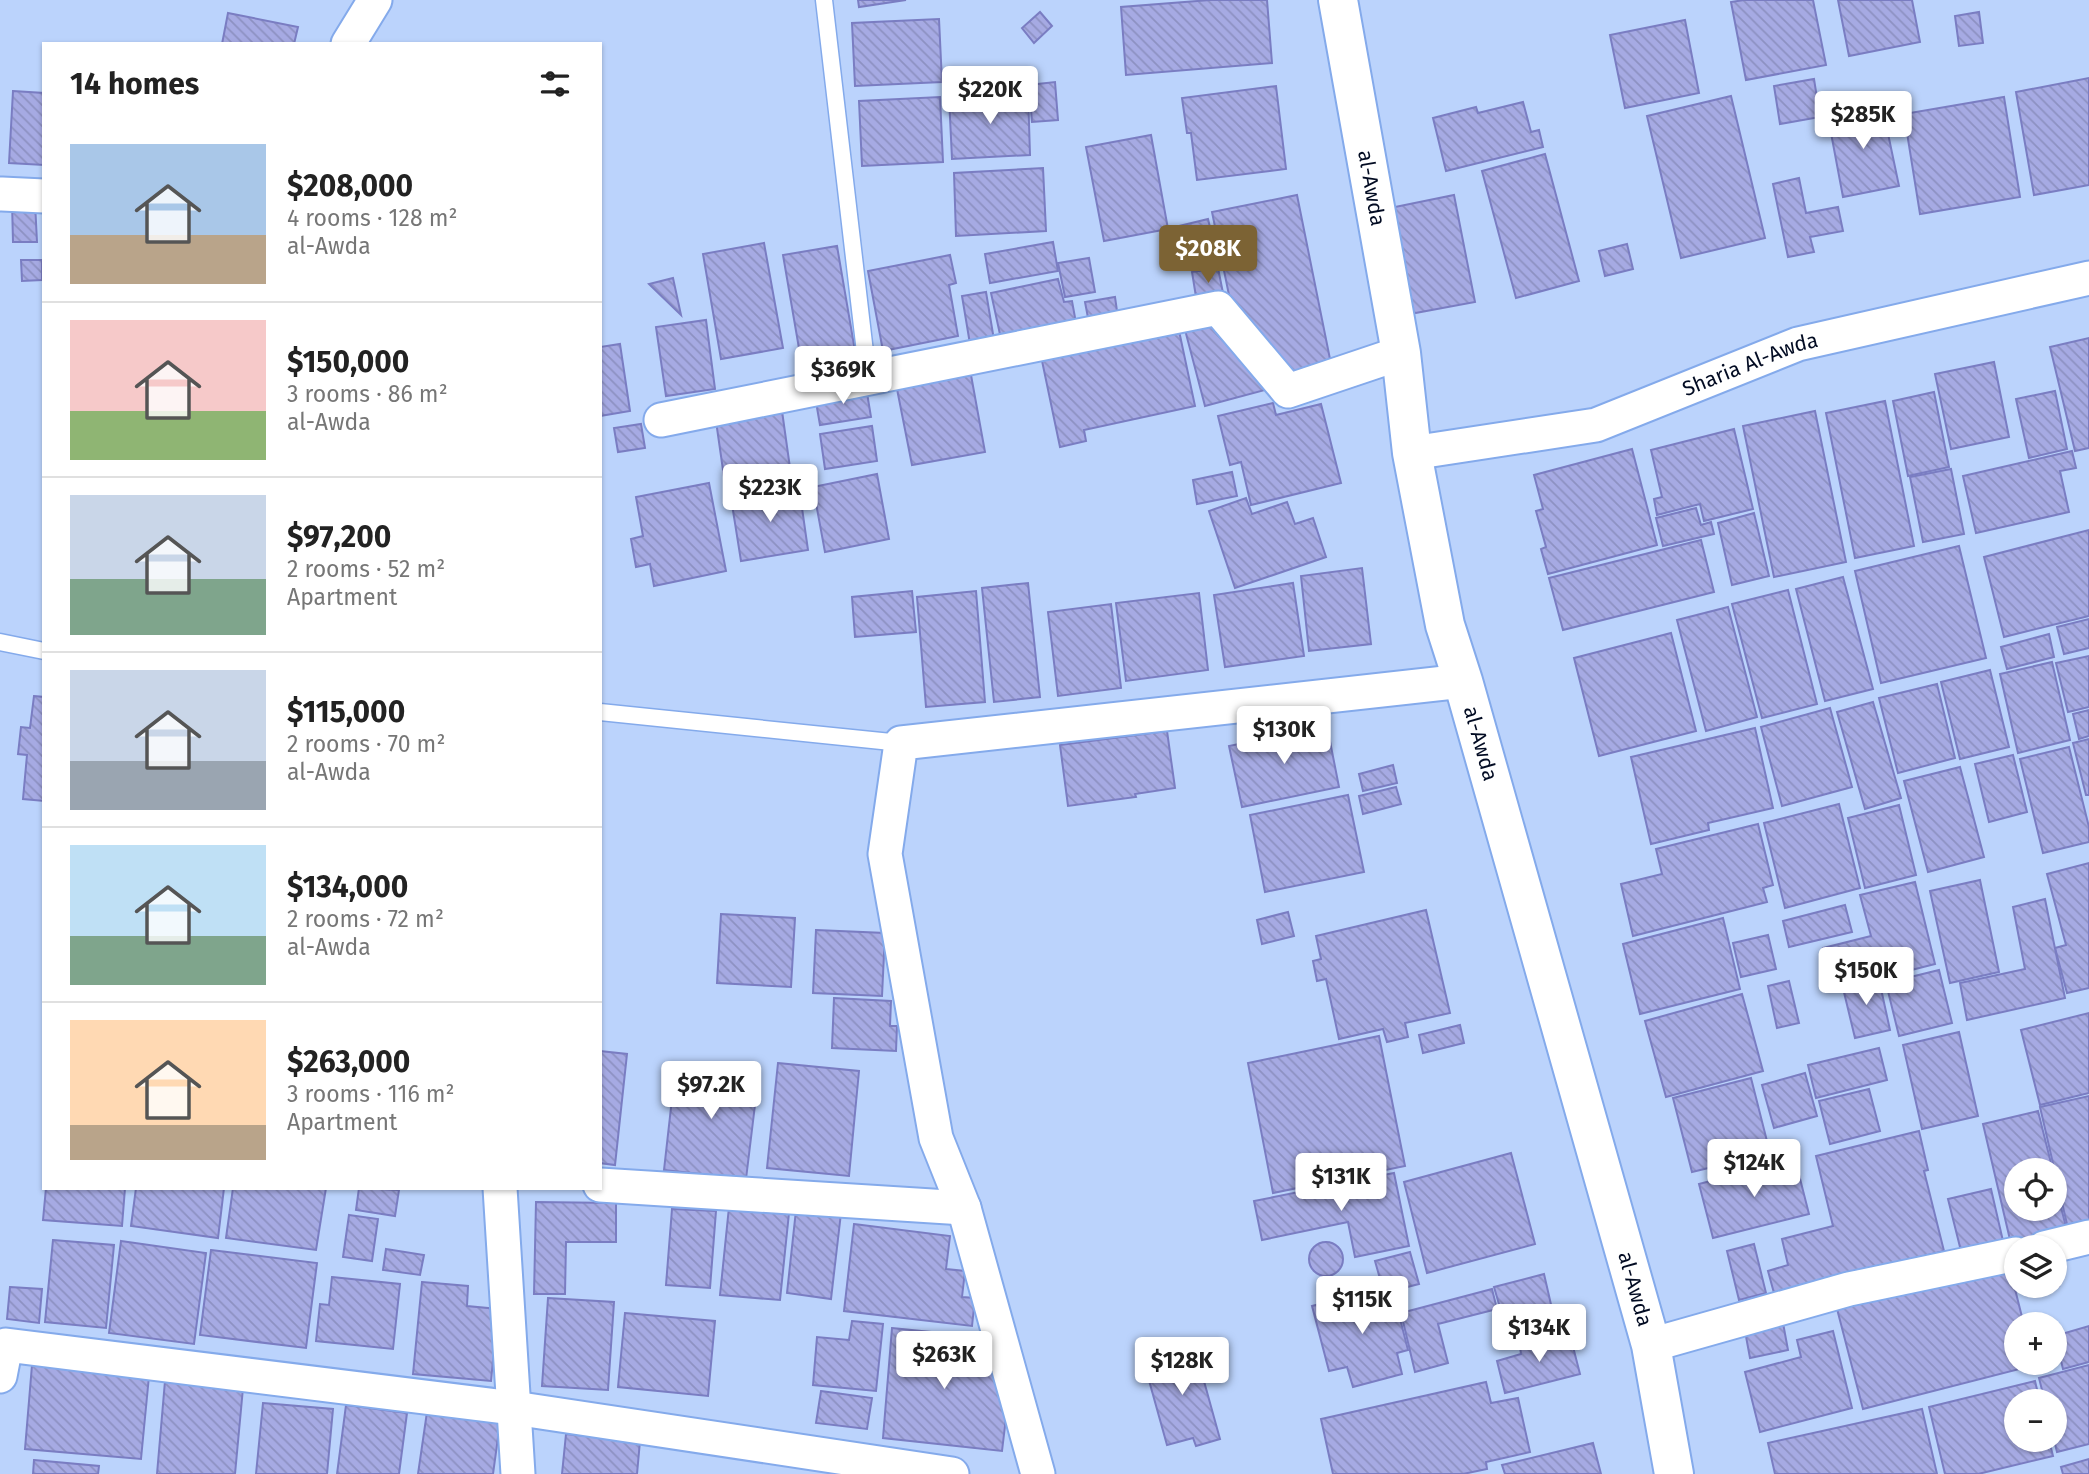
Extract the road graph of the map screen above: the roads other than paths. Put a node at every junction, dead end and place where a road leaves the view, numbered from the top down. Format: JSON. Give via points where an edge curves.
{"nodes":[{"id":1,"x":375,"y":0,"type":"edge"},
{"id":2,"x":824,"y":0,"type":"edge"},
{"id":3,"x":1338,"y":0,"type":"edge"},
{"id":4,"x":349,"y":42,"type":"edge"},
{"id":5,"x":2,"y":194,"type":"dead end"},
{"id":6,"x":42,"y":196,"type":"edge"},
{"id":7,"x":2089,"y":278,"type":"edge"},
{"id":8,"x":1401,"y":353,"type":"junction"},
{"id":9,"x":868,"y":378,"type":"junction"},
{"id":10,"x":661,"y":420,"type":"dead end"},
{"id":11,"x":1412,"y":453,"type":"junction"},
{"id":12,"x":0,"y":642,"type":"edge"},
{"id":13,"x":42,"y":651,"type":"edge"},
{"id":14,"x":1463,"y":681,"type":"junction"},
{"id":15,"x":602,"y":712,"type":"edge"},
{"id":16,"x":901,"y":743,"type":"junction"},
{"id":17,"x":602,"y":1185,"type":"edge"},
{"id":18,"x":500,"y":1190,"type":"edge"},
{"id":19,"x":964,"y":1208,"type":"junction"},
{"id":20,"x":2089,"y":1237,"type":"edge"},
{"id":21,"x":2067,"y":1242,"type":"edge"},
{"id":22,"x":2004,"y":1257,"type":"edge"},
{"id":23,"x":1651,"y":1345,"type":"junction"},
{"id":24,"x":0,"y":1376,"type":"edge"},
{"id":25,"x":514,"y":1408,"type":"junction"},
{"id":26,"x":519,"y":1474,"type":"edge"},
{"id":27,"x":952,"y":1474,"type":"edge"},
{"id":28,"x":1038,"y":1474,"type":"edge"},
{"id":29,"x":1674,"y":1474,"type":"edge"}],
"edges":[{"from":1,"to":4,"type":"street"},
{"from":2,"to":9,"type":"lane"},
{"from":3,"to":8,"type":"main road","name":"al-Awda"},
{"from":5,"to":6,"type":"street"},
{"from":7,"to":11,"type":"street","name":"Sharia Al-Awda","via":[[1798,344],[1597,425]]},
{"from":8,"to":9,"type":"street","via":[[1289,391],[1218,308]]},
{"from":8,"to":11,"type":"main road","name":"al-Awda"},
{"from":9,"to":10,"type":"street"},
{"from":11,"to":14,"type":"main road","name":"al-Awda","via":[[1445,625]]},
{"from":12,"to":13,"type":"lane"},
{"from":14,"to":16,"type":"street"},
{"from":14,"to":23,"type":"main road","name":"al-Awda"},
{"from":15,"to":16,"type":"lane"},
{"from":16,"to":19,"type":"street","via":[[885,854],[936,1138]]},
{"from":17,"to":19,"type":"street"},
{"from":18,"to":25,"type":"street"},
{"from":19,"to":28,"type":"street"},
{"from":20,"to":21,"type":"street"},
{"from":22,"to":23,"type":"street","via":[[1849,1289]]},
{"from":23,"to":29,"type":"main road","name":"al-Awda"},
{"from":24,"to":25,"type":"street","via":[[6,1345]]},
{"from":25,"to":26,"type":"street"},
{"from":25,"to":27,"type":"street"}]}
